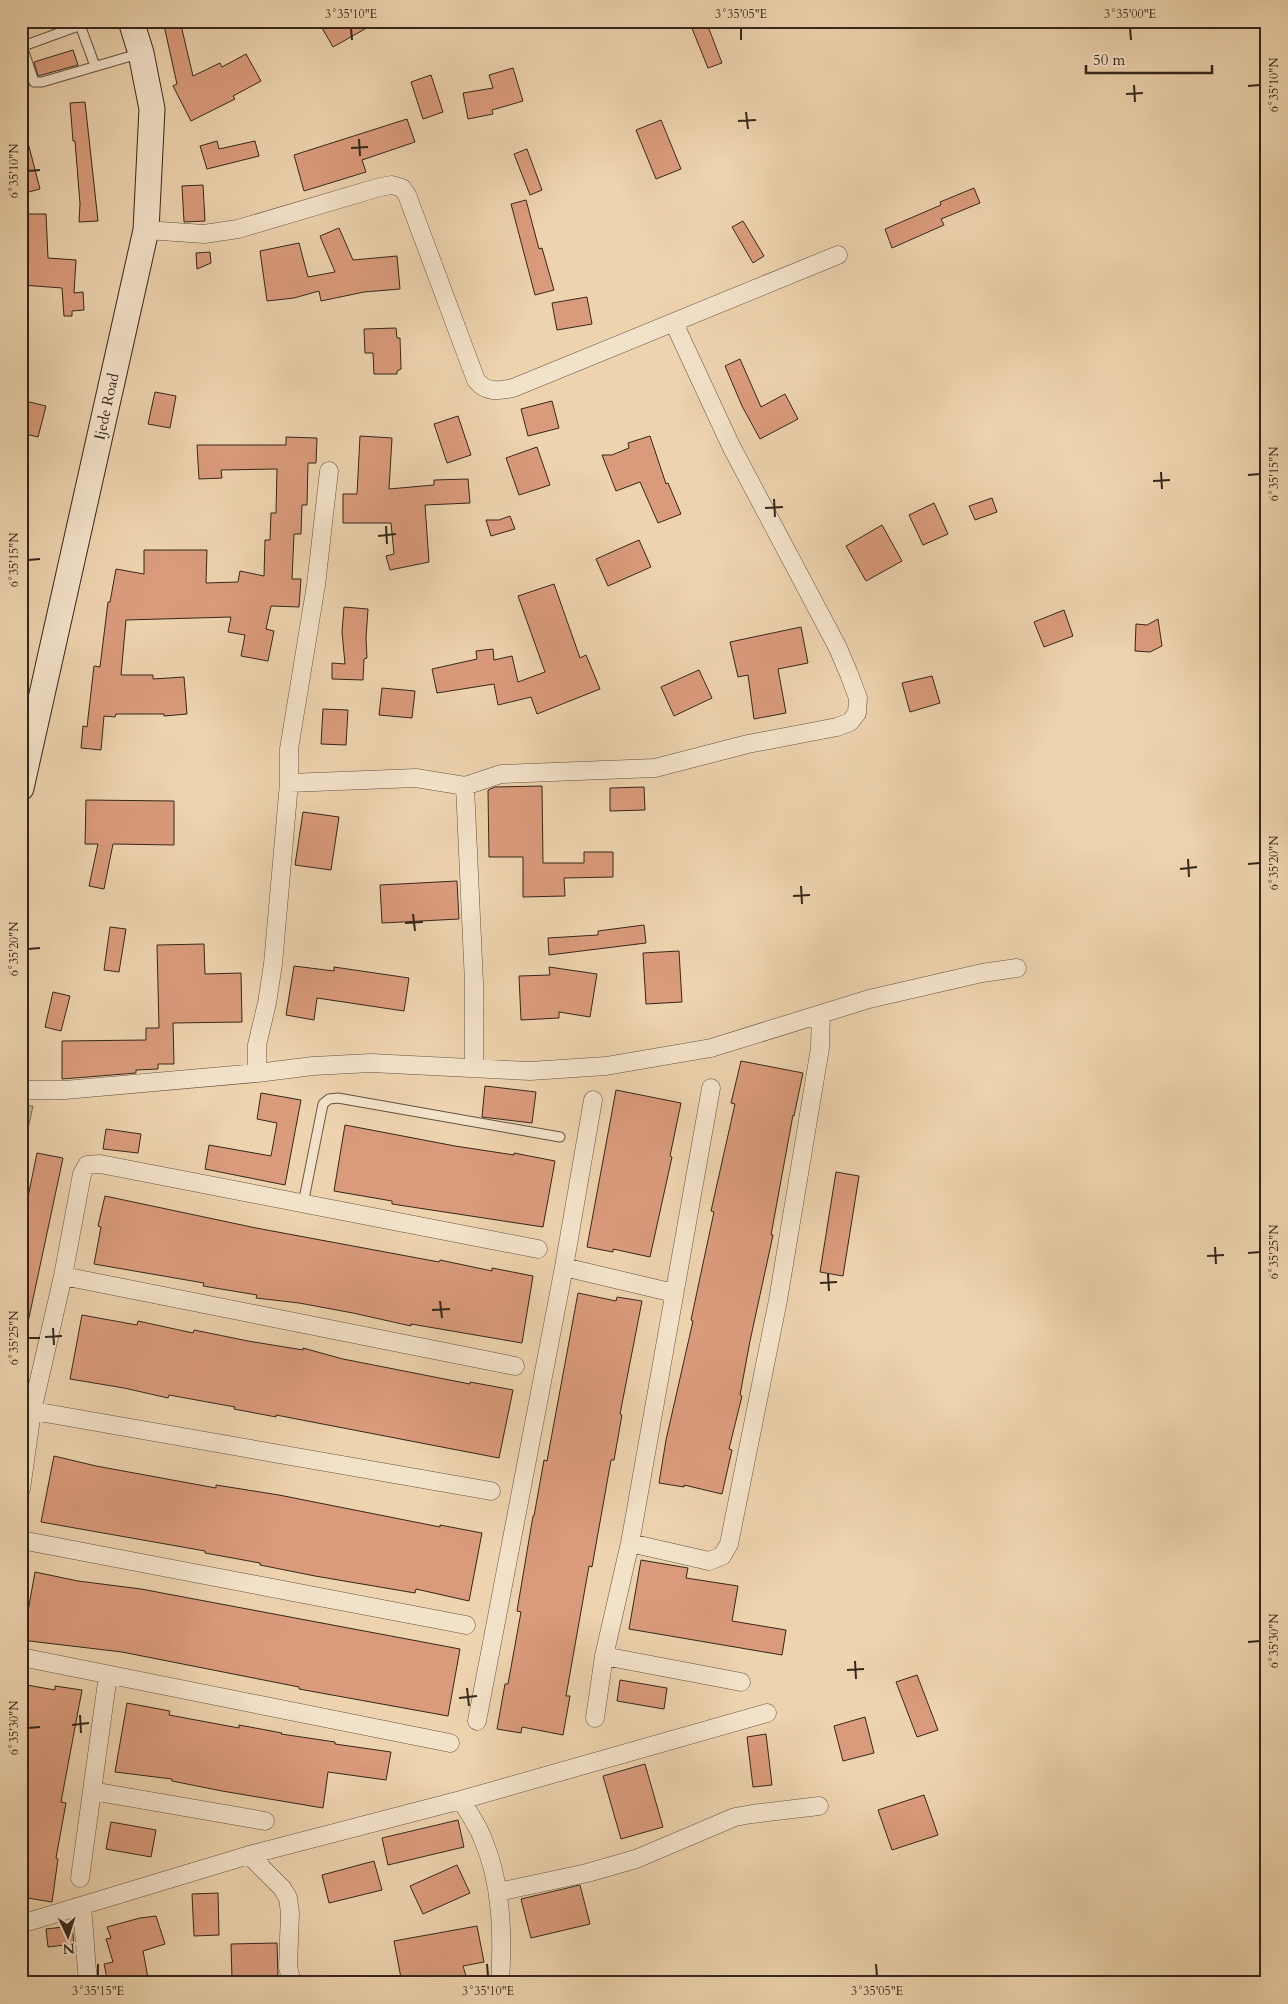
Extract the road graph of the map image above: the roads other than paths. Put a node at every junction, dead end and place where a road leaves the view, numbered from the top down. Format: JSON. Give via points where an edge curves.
{"nodes":[{"id":1,"x":92,"y":21,"type":"edge"},
{"id":2,"x":131,"y":21,"type":"edge"},
{"id":3,"x":80,"y":25,"type":"junction"},
{"id":4,"x":141,"y":53,"type":"junction"},
{"id":5,"x":95,"y":66,"type":"junction"},
{"id":6,"x":146,"y":230,"type":"junction"},
{"id":7,"x":838,"y":255,"type":"dead end"},
{"id":8,"x":674,"y":323,"type":"junction"},
{"id":9,"x":329,"y":471,"type":"dead end"},
{"id":10,"x":24,"y":759,"type":"edge"},
{"id":11,"x":289,"y":783,"type":"junction"},
{"id":12,"x":465,"y":786,"type":"junction"},
{"id":13,"x":21,"y":788,"type":"edge"},
{"id":14,"x":1017,"y":968,"type":"dead end"},
{"id":15,"x":821,"y":1014,"type":"junction"},
{"id":16,"x":474,"y":1067,"type":"junction"},
{"id":17,"x":257,"y":1073,"type":"junction"},
{"id":18,"x":711,"y":1088,"type":"dead end"},
{"id":19,"x":21,"y":1090,"type":"edge"},
{"id":20,"x":593,"y":1100,"type":"dead end"},
{"id":21,"x":560,"y":1137,"type":"dead end"},
{"id":22,"x":303,"y":1204,"type":"junction"},
{"id":23,"x":538,"y":1249,"type":"dead end"},
{"id":24,"x":564,"y":1267,"type":"junction"},
{"id":25,"x":63,"y":1276,"type":"junction"},
{"id":26,"x":674,"y":1293,"type":"junction"},
{"id":27,"x":515,"y":1366,"type":"dead end"},
{"id":28,"x":27,"y":1410,"type":"edge"},
{"id":29,"x":21,"y":1489,"type":"edge"},
{"id":30,"x":491,"y":1491,"type":"dead end"},
{"id":31,"x":21,"y":1540,"type":"edge"},
{"id":32,"x":630,"y":1543,"type":"junction"},
{"id":33,"x":466,"y":1625,"type":"dead end"},
{"id":34,"x":604,"y":1656,"type":"junction"},
{"id":35,"x":21,"y":1657,"type":"edge"},
{"id":36,"x":108,"y":1674,"type":"junction"},
{"id":37,"x":741,"y":1682,"type":"dead end"},
{"id":38,"x":767,"y":1713,"type":"dead end"},
{"id":39,"x":595,"y":1718,"type":"dead end"},
{"id":40,"x":477,"y":1721,"type":"dead end"},
{"id":41,"x":450,"y":1742,"type":"dead end"},
{"id":42,"x":92,"y":1791,"type":"junction"},
{"id":43,"x":461,"y":1800,"type":"junction"},
{"id":44,"x":819,"y":1806,"type":"dead end"},
{"id":45,"x":265,"y":1821,"type":"dead end"},
{"id":46,"x":248,"y":1855,"type":"junction"},
{"id":47,"x":80,"y":1878,"type":"dead end"},
{"id":48,"x":498,"y":1892,"type":"junction"},
{"id":49,"x":82,"y":1906,"type":"junction"},
{"id":50,"x":21,"y":1924,"type":"edge"},
{"id":51,"x":88,"y":1983,"type":"edge"},
{"id":52,"x":292,"y":1983,"type":"edge"},
{"id":53,"x":500,"y":1983,"type":"edge"}],
"edges":[{"from":1,"to":3,"type":"lane"},
{"from":2,"to":4,"type":"main road","name":"Ijede Road"},
{"from":3,"to":5,"type":"lane"},
{"from":3,"to":5,"type":"lane","via":[[26,44],[23,49],[34,82]]},
{"from":4,"to":5,"type":"lane"},
{"from":4,"to":6,"type":"main road","name":"Ijede Road","via":[[152,109]]},
{"from":6,"to":8,"type":"street","via":[[204,234],[238,229],[380,186],[402,188],[476,380],[482,388],[495,392],[513,388]]},
{"from":6,"to":10,"type":"main road","name":"Ijede Road"},
{"from":7,"to":8,"type":"street"},
{"from":8,"to":12,"type":"street","via":[[731,446],[838,648],[858,698],[857,713],[850,722],[837,727],[748,744],[655,768],[501,774]]},
{"from":9,"to":11,"type":"street","via":[[316,585],[289,749]]},
{"from":10,"to":13,"type":"main road","name":"Ijede Road"},
{"from":11,"to":12,"type":"street","via":[[416,778]]},
{"from":11,"to":17,"type":"street","via":[[272,964],[258,1045]]},
{"from":12,"to":16,"type":"street","via":[[474,982]]},
{"from":14,"to":15,"type":"street","via":[[869,999]]},
{"from":15,"to":16,"type":"street","via":[[711,1048],[606,1066],[530,1071]]},
{"from":15,"to":32,"type":"street","via":[[820,1048],[778,1300],[729,1544],[722,1556],[708,1560]]},
{"from":16,"to":17,"type":"street","via":[[371,1063]]},
{"from":17,"to":19,"type":"street","via":[[65,1090]]},
{"from":18,"to":26,"type":"street"},
{"from":20,"to":24,"type":"street"},
{"from":21,"to":22,"type":"lane","via":[[338,1098],[328,1099],[323,1104]]},
{"from":22,"to":23,"type":"street"},
{"from":22,"to":25,"type":"street","via":[[100,1164],[87,1165],[82,1174]]},
{"from":24,"to":26,"type":"street"},
{"from":24,"to":40,"type":"street"},
{"from":25,"to":27,"type":"street"},
{"from":25,"to":28,"type":"street"},
{"from":26,"to":32,"type":"street"},
{"from":28,"to":29,"type":"street"},
{"from":28,"to":30,"type":"street"},
{"from":31,"to":33,"type":"street"},
{"from":32,"to":34,"type":"street"},
{"from":34,"to":37,"type":"street"},
{"from":34,"to":39,"type":"street"},
{"from":35,"to":36,"type":"street"},
{"from":36,"to":41,"type":"street"},
{"from":36,"to":42,"type":"street"},
{"from":38,"to":43,"type":"street"},
{"from":42,"to":45,"type":"street"},
{"from":42,"to":47,"type":"street"},
{"from":43,"to":46,"type":"street"},
{"from":43,"to":48,"type":"street","via":[[482,1836]]},
{"from":44,"to":48,"type":"street","via":[[735,1817],[622,1863]]},
{"from":46,"to":49,"type":"street"},
{"from":46,"to":52,"type":"street","via":[[288,1898],[288,1966]]},
{"from":48,"to":53,"type":"street","via":[[502,1958]]},
{"from":49,"to":50,"type":"street"},
{"from":49,"to":51,"type":"street"}]}
